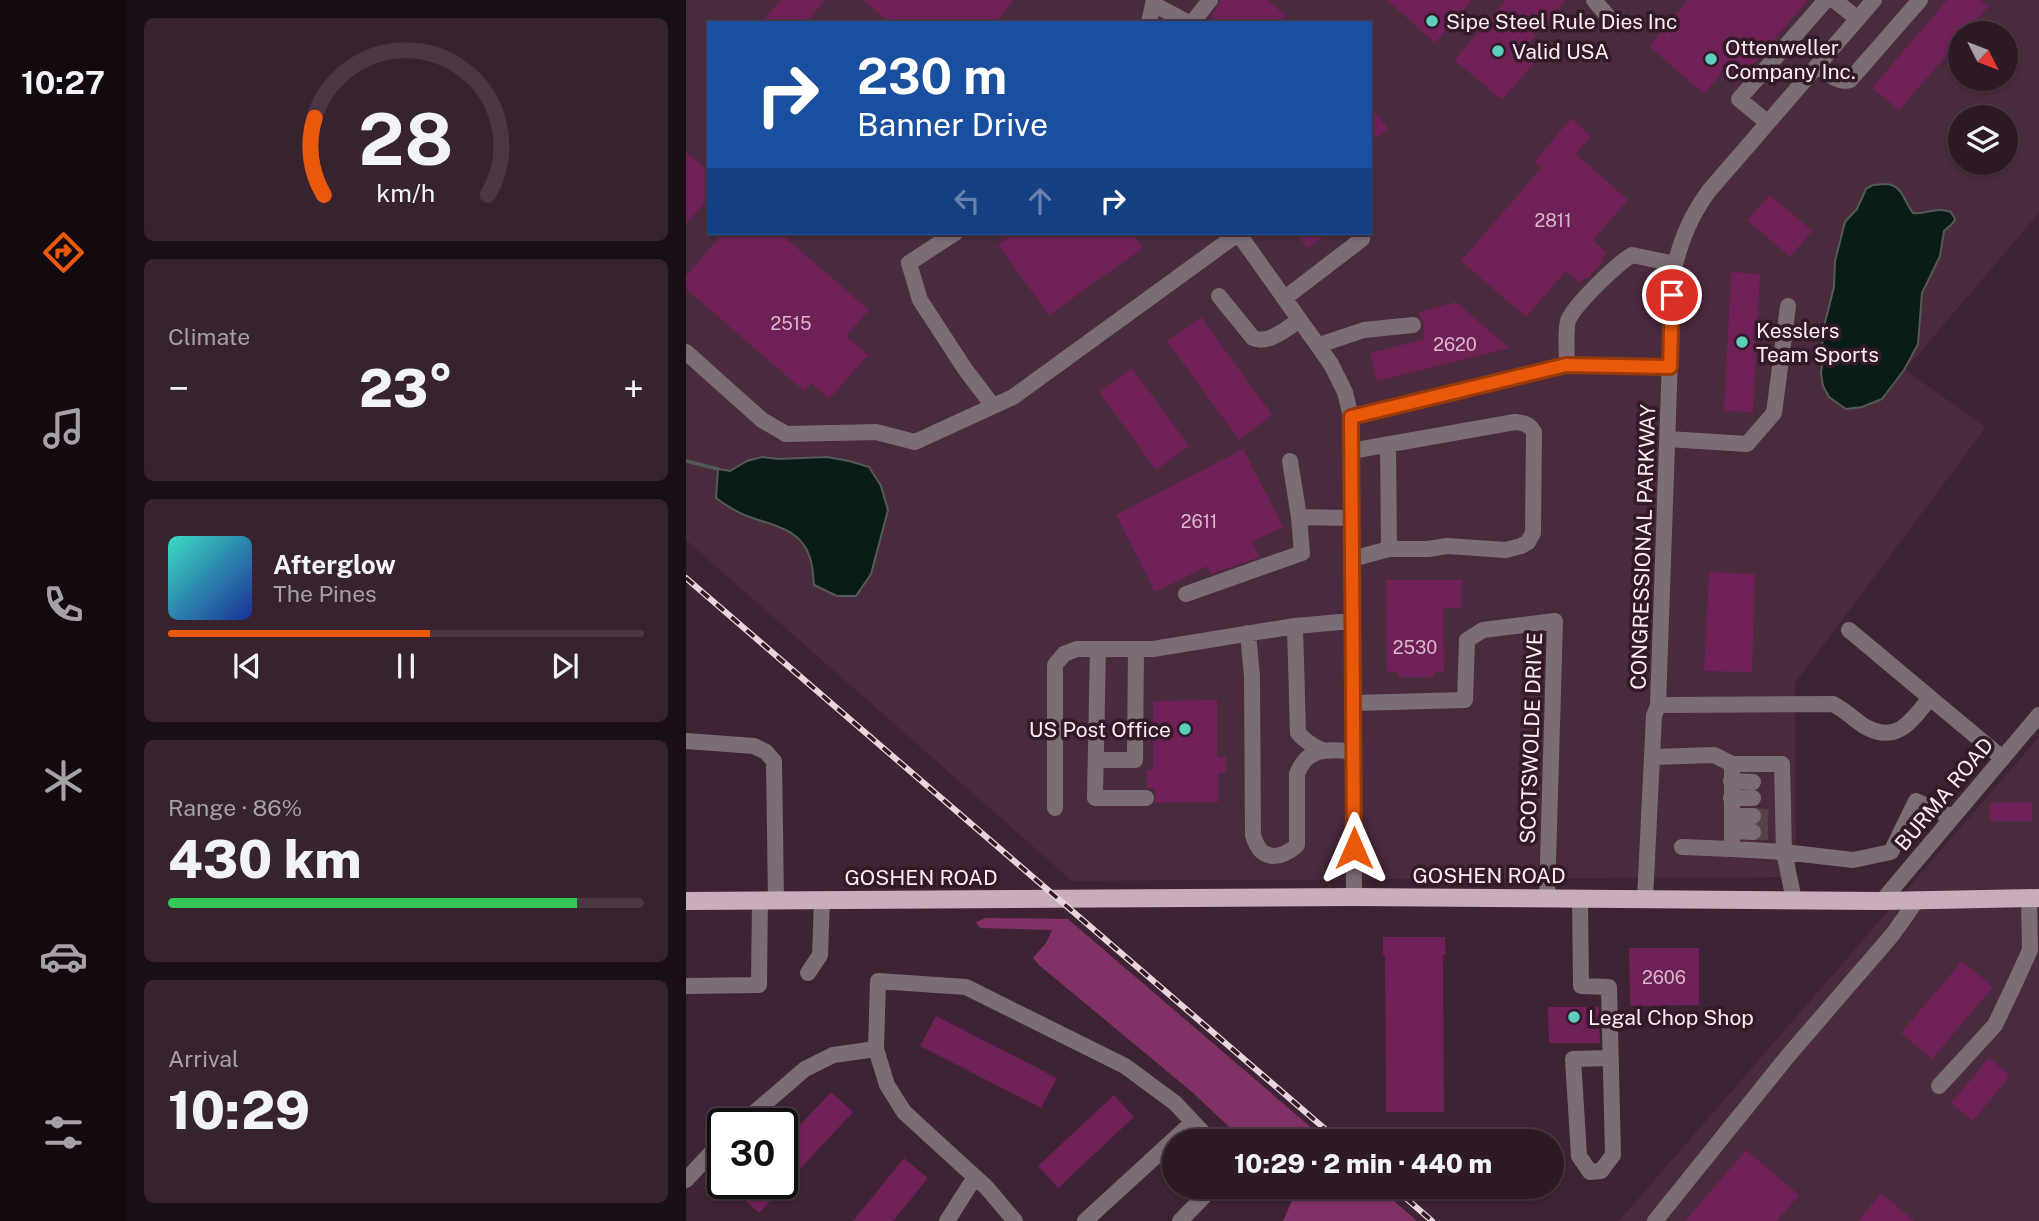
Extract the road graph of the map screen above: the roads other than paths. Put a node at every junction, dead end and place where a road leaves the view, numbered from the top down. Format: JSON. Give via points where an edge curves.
{"nodes":[{"id":1,"x":1210,"y":0,"type":"edge"},
{"id":2,"x":1594,"y":0,"type":"edge"},
{"id":3,"x":1826,"y":0,"type":"edge"},
{"id":4,"x":1834,"y":0,"type":"edge"},
{"id":5,"x":1874,"y":0,"type":"edge"},
{"id":6,"x":1920,"y":0,"type":"edge"},
{"id":7,"x":1153,"y":2,"type":"edge"},
{"id":8,"x":1858,"y":19,"type":"junction"},
{"id":9,"x":1611,"y":20,"type":"dead end"},
{"id":10,"x":1149,"y":21,"type":"edge"},
{"id":11,"x":1196,"y":21,"type":"edge"},
{"id":12,"x":1818,"y":65,"type":"junction"},
{"id":13,"x":1768,"y":123,"type":"junction"},
{"id":14,"x":952,"y":235,"type":"edge"},
{"id":15,"x":1244,"y":235,"type":"edge"},
{"id":16,"x":1362,"y":239,"type":"dead end"},
{"id":17,"x":1675,"y":264,"type":"junction"},
{"id":18,"x":1219,"y":296,"type":"dead end"},
{"id":19,"x":1285,"y":298,"type":"junction"},
{"id":20,"x":1788,"y":306,"type":"dead end"},
{"id":21,"x":1300,"y":320,"type":"junction"},
{"id":22,"x":1413,"y":325,"type":"dead end"},
{"id":23,"x":1319,"y":345,"type":"junction"},
{"id":24,"x":686,"y":352,"type":"edge"},
{"id":25,"x":1567,"y":365,"type":"junction"},
{"id":26,"x":1670,"y":367,"type":"junction"},
{"id":27,"x":993,"y":406,"type":"junction"},
{"id":28,"x":1351,"y":417,"type":"junction"},
{"id":29,"x":1668,"y":439,"type":"junction"},
{"id":30,"x":1388,"y":444,"type":"junction"},
{"id":31,"x":1351,"y":451,"type":"junction"},
{"id":32,"x":1290,"y":461,"type":"dead end"},
{"id":33,"x":1299,"y":517,"type":"junction"},
{"id":34,"x":1351,"y":518,"type":"junction"},
{"id":35,"x":1389,"y":549,"type":"junction"},
{"id":36,"x":1352,"y":559,"type":"junction"},
{"id":37,"x":1186,"y":594,"type":"dead end"},
{"id":38,"x":1352,"y":621,"type":"junction"},
{"id":39,"x":1295,"y":626,"type":"junction"},
{"id":40,"x":1849,"y":630,"type":"dead end"},
{"id":41,"x":1248,"y":633,"type":"junction"},
{"id":42,"x":1098,"y":649,"type":"junction"},
{"id":43,"x":1136,"y":649,"type":"junction"},
{"id":44,"x":1930,"y":698,"type":"junction"},
{"id":45,"x":1353,"y":703,"type":"junction"},
{"id":46,"x":1658,"y":705,"type":"junction"},
{"id":47,"x":2039,"y":715,"type":"edge"},
{"id":48,"x":686,"y":741,"type":"edge"},
{"id":49,"x":1322,"y":750,"type":"junction"},
{"id":50,"x":1353,"y":751,"type":"junction"},
{"id":51,"x":1658,"y":757,"type":"junction"},
{"id":52,"x":2001,"y":758,"type":"junction"},
{"id":53,"x":1097,"y":760,"type":"junction"},
{"id":54,"x":1731,"y":773,"type":"junction"},
{"id":55,"x":1768,"y":790,"type":"junction"},
{"id":56,"x":1146,"y":798,"type":"dead end"},
{"id":57,"x":1731,"y":798,"type":"junction"},
{"id":58,"x":1055,"y":808,"type":"dead end"},
{"id":59,"x":1952,"y":817,"type":"junction"},
{"id":60,"x":1732,"y":824,"type":"junction"},
{"id":61,"x":1768,"y":824,"type":"junction"},
{"id":62,"x":1682,"y":847,"type":"dead end"},
{"id":63,"x":1732,"y":849,"type":"junction"},
{"id":64,"x":1784,"y":852,"type":"junction"},
{"id":65,"x":1354,"y":897,"type":"junction"},
{"id":66,"x":1547,"y":897,"type":"junction"},
{"id":67,"x":1580,"y":898,"type":"junction"},
{"id":68,"x":2034,"y":898,"type":"edge"},
{"id":69,"x":768,"y":900,"type":"junction"},
{"id":70,"x":822,"y":900,"type":"junction"},
{"id":71,"x":1650,"y":900,"type":"junction"},
{"id":72,"x":1794,"y":900,"type":"junction"},
{"id":73,"x":1917,"y":900,"type":"junction"},
{"id":74,"x":686,"y":901,"type":"edge"},
{"id":75,"x":1882,"y":901,"type":"junction"},
{"id":76,"x":808,"y":973,"type":"dead end"},
{"id":77,"x":686,"y":986,"type":"edge"},
{"id":78,"x":876,"y":1049,"type":"junction"},
{"id":79,"x":1611,"y":1058,"type":"junction"},
{"id":80,"x":1939,"y":1086,"type":"dead end"},
{"id":81,"x":760,"y":1108,"type":"edge"},
{"id":82,"x":1193,"y":1122,"type":"junction"},
{"id":83,"x":1200,"y":1129,"type":"edge"},
{"id":84,"x":707,"y":1157,"type":"edge"},
{"id":85,"x":975,"y":1177,"type":"junction"},
{"id":86,"x":686,"y":1180,"type":"edge"},
{"id":87,"x":1201,"y":1199,"type":"edge"},
{"id":88,"x":947,"y":1221,"type":"edge"},
{"id":89,"x":1015,"y":1221,"type":"edge"},
{"id":90,"x":1085,"y":1221,"type":"edge"},
{"id":91,"x":1180,"y":1221,"type":"edge"},
{"id":92,"x":1655,"y":1221,"type":"edge"}],
"edges":[{"from":1,"to":11,"type":"street"},
{"from":2,"to":9,"type":"street"},
{"from":3,"to":13,"type":"street","via":[[1739,99]]},
{"from":4,"to":8,"type":"street"},
{"from":5,"to":8,"type":"street","name":"CONGRESSIONAL PARKWAY"},
{"from":6,"to":12,"type":"street","via":[[1850,80],[1835,79]]},
{"from":7,"to":10,"type":"street"},
{"from":7,"to":11,"type":"street"},
{"from":8,"to":12,"type":"street","name":"CONGRESSIONAL PARKWAY"},
{"from":12,"to":13,"type":"street","name":"CONGRESSIONAL PARKWAY"},
{"from":13,"to":17,"type":"street","name":"CONGRESSIONAL PARKWAY","via":[[1692,214]]},
{"from":14,"to":27,"type":"street","via":[[909,263],[920,300]]},
{"from":15,"to":19,"type":"street"},
{"from":15,"to":27,"type":"street","via":[[1013,397]]},
{"from":16,"to":19,"type":"street"},
{"from":17,"to":25,"type":"street","via":[[1632,255],[1621,261],[1568,320]]},
{"from":17,"to":26,"type":"street","name":"CONGRESSIONAL PARKWAY"},
{"from":18,"to":21,"type":"street","via":[[1257,340],[1266,340]]},
{"from":19,"to":21,"type":"street"},
{"from":20,"to":29,"type":"street","via":[[1774,413],[1747,444]]},
{"from":21,"to":23,"type":"street"},
{"from":22,"to":23,"type":"street","via":[[1364,330]]},
{"from":23,"to":28,"type":"street","via":[[1345,392]]},
{"from":24,"to":27,"type":"street","via":[[762,420],[786,434],[876,432],[915,442]]},
{"from":25,"to":26,"type":"street"},
{"from":25,"to":28,"type":"street"},
{"from":26,"to":29,"type":"street","name":"CONGRESSIONAL PARKWAY"},
{"from":28,"to":31,"type":"street"},
{"from":29,"to":46,"type":"street","name":"CONGRESSIONAL PARKWAY"},
{"from":30,"to":31,"type":"street"},
{"from":30,"to":35,"type":"street"},
{"from":30,"to":35,"type":"street","via":[[1515,422],[1531,426],[1534,432],[1533,533],[1528,542],[1506,551],[1447,546]]},
{"from":31,"to":34,"type":"street"},
{"from":32,"to":33,"type":"street"},
{"from":33,"to":34,"type":"street"},
{"from":33,"to":37,"type":"street","via":[[1302,553]]},
{"from":34,"to":36,"type":"street"},
{"from":35,"to":36,"type":"street"},
{"from":36,"to":38,"type":"street"},
{"from":38,"to":39,"type":"street"},
{"from":38,"to":45,"type":"street"},
{"from":39,"to":41,"type":"street"},
{"from":39,"to":49,"type":"street","via":[[1298,733]]},
{"from":40,"to":44,"type":"street"},
{"from":41,"to":43,"type":"street"},
{"from":41,"to":49,"type":"street","via":[[1253,835],[1255,844],[1273,858],[1286,855],[1297,845],[1297,774],[1301,764]]},
{"from":42,"to":43,"type":"street"},
{"from":42,"to":53,"type":"street"},
{"from":42,"to":58,"type":"street","via":[[1077,649],[1064,654],[1055,665]]},
{"from":43,"to":53,"type":"street","via":[[1135,760]]},
{"from":44,"to":46,"type":"street","via":[[1904,729],[1885,734],[1864,726],[1833,704]]},
{"from":44,"to":52,"type":"street"},
{"from":45,"to":50,"type":"street"},
{"from":45,"to":66,"type":"street","name":"SCOTSWOLDE DRIVE","via":[[1465,700],[1467,640],[1483,630],[1555,621]]},
{"from":46,"to":51,"type":"street","name":"CONGRESSIONAL PARKWAY","via":[[1654,716]]},
{"from":47,"to":52,"type":"street","name":"BURMA ROAD"},
{"from":48,"to":69,"type":"street","via":[[754,746],[774,761]]},
{"from":49,"to":50,"type":"street"},
{"from":50,"to":65,"type":"street"},
{"from":51,"to":54,"type":"street","via":[[1714,755]]},
{"from":51,"to":71,"type":"street","name":"CONGRESSIONAL PARKWAY"},
{"from":52,"to":59,"type":"street","name":"BURMA ROAD"},
{"from":53,"to":56,"type":"street","via":[[1095,799]]},
{"from":54,"to":55,"type":"street"},
{"from":54,"to":55,"type":"street","via":[[1782,764]]},
{"from":54,"to":57,"type":"street"},
{"from":55,"to":57,"type":"street"},
{"from":55,"to":61,"type":"street"},
{"from":57,"to":60,"type":"street"},
{"from":59,"to":64,"type":"street","via":[[1916,801],[1891,852],[1853,860]]},
{"from":59,"to":75,"type":"street","name":"BURMA ROAD"},
{"from":60,"to":61,"type":"street"},
{"from":60,"to":63,"type":"street"},
{"from":61,"to":64,"type":"street"},
{"from":62,"to":63,"type":"street"},
{"from":63,"to":64,"type":"street"},
{"from":64,"to":72,"type":"street"},
{"from":65,"to":66,"type":"main road","name":"GOSHEN ROAD"},
{"from":65,"to":70,"type":"main road","name":"GOSHEN ROAD"},
{"from":66,"to":67,"type":"main road","name":"GOSHEN ROAD"},
{"from":67,"to":71,"type":"main road","name":"GOSHEN ROAD"},
{"from":67,"to":79,"type":"street","via":[[1581,986],[1609,988]]},
{"from":68,"to":73,"type":"main road","name":"GOSHEN ROAD"},
{"from":68,"to":80,"type":"street","via":[[2030,950],[1995,1025]]},
{"from":69,"to":70,"type":"main road","name":"GOSHEN ROAD"},
{"from":69,"to":74,"type":"main road","name":"GOSHEN ROAD"},
{"from":69,"to":77,"type":"street","via":[[759,985]]},
{"from":70,"to":76,"type":"street","via":[[820,955]]},
{"from":71,"to":72,"type":"main road","name":"GOSHEN ROAD"},
{"from":72,"to":75,"type":"main road","name":"GOSHEN ROAD"},
{"from":73,"to":75,"type":"main road","name":"GOSHEN ROAD"},
{"from":73,"to":92,"type":"street"},
{"from":78,"to":81,"type":"street","via":[[833,1055],[805,1069]]},
{"from":78,"to":82,"type":"street","via":[[878,981],[966,987],[1125,1066]]},
{"from":78,"to":85,"type":"street","via":[[887,1085],[904,1112]]},
{"from":79,"to":79,"type":"street","via":[[1613,1155],[1601,1171],[1590,1172],[1579,1156],[1573,1059]]},
{"from":82,"to":83,"type":"street"},
{"from":82,"to":90,"type":"street"},
{"from":84,"to":86,"type":"street"},
{"from":85,"to":88,"type":"street"},
{"from":85,"to":89,"type":"street"},
{"from":87,"to":91,"type":"street"}]}
